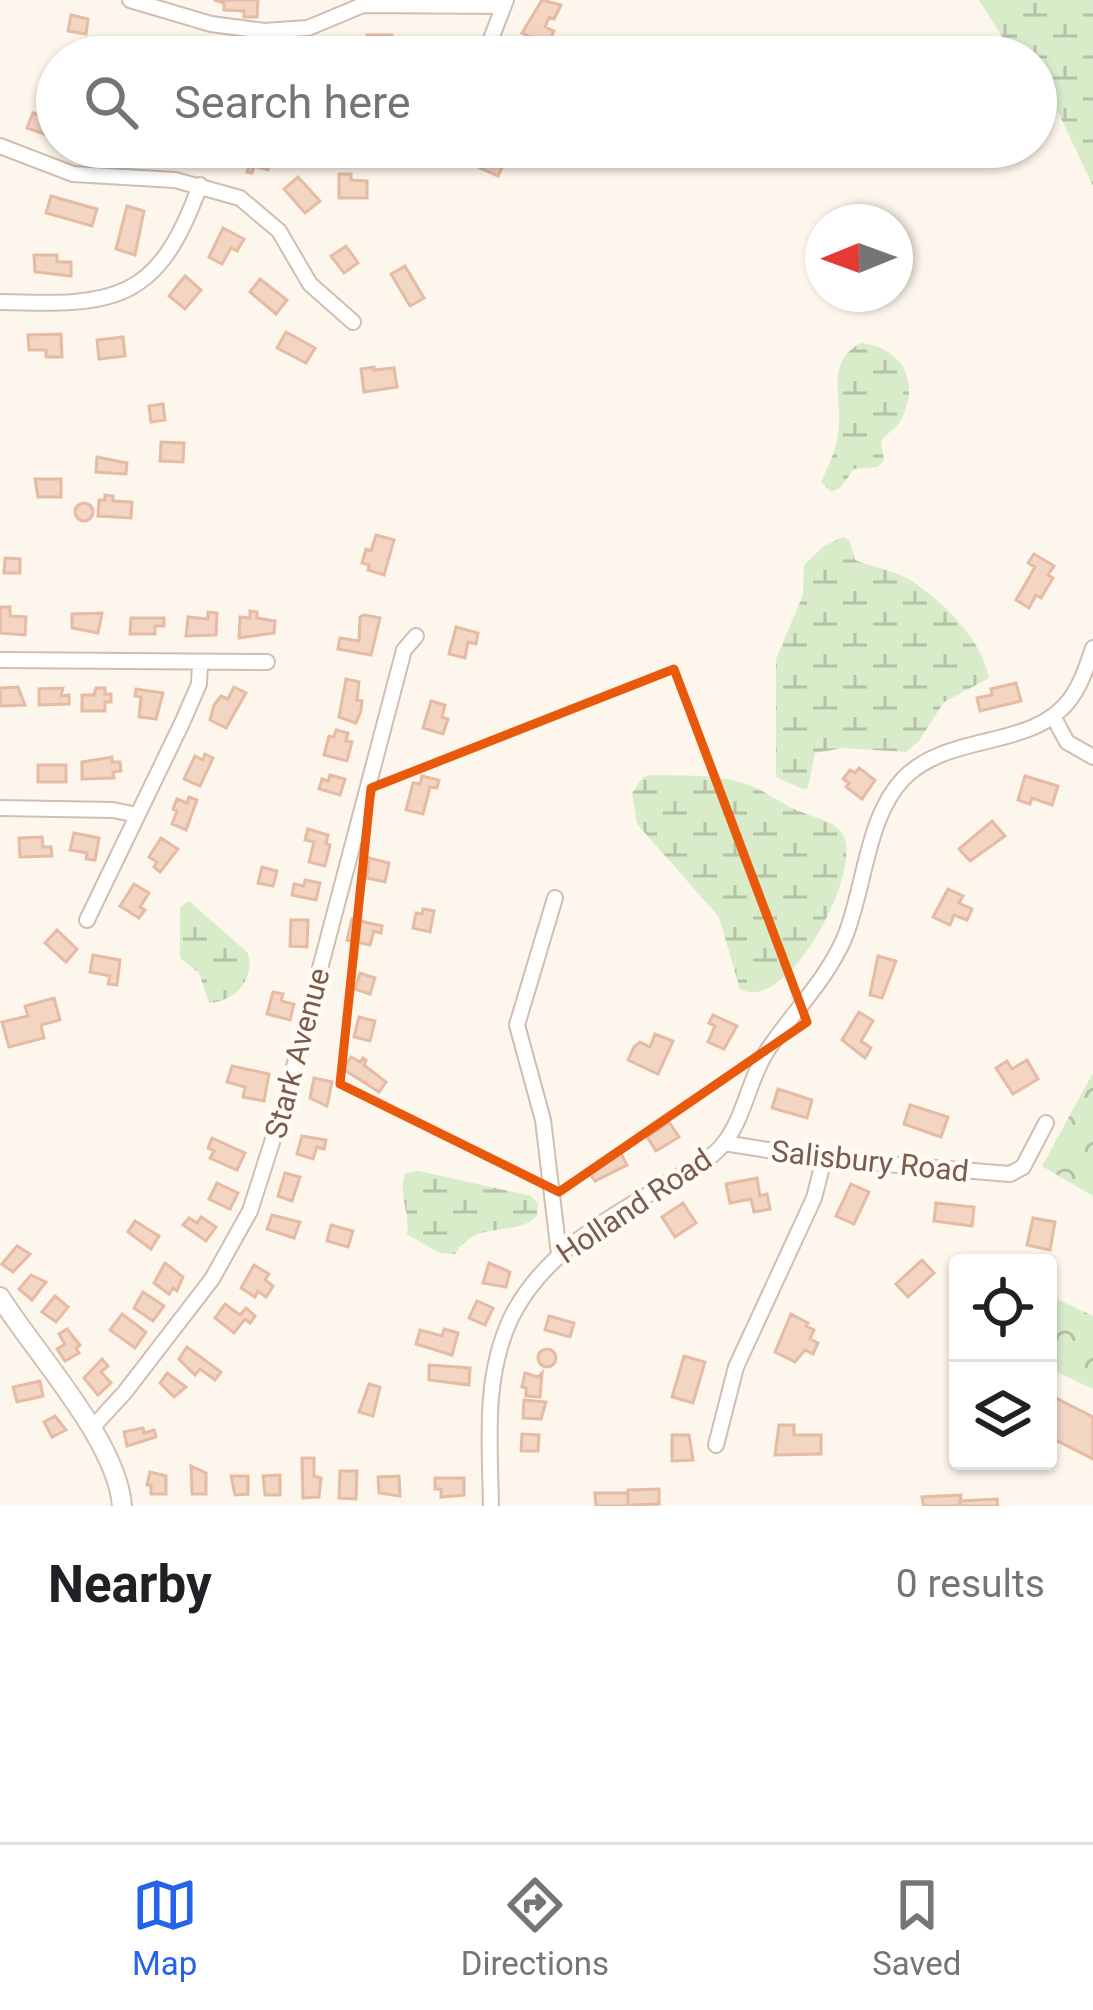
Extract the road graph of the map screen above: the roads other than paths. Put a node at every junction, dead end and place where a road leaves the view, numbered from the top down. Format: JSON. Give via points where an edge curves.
{"nodes":[{"id":1,"x":130,"y":0,"type":"edge"},
{"id":2,"x":505,"y":3,"type":"edge"},
{"id":3,"x":492,"y":36,"type":"edge"},
{"id":4,"x":0,"y":146,"type":"edge"},
{"id":5,"x":36,"y":160,"type":"edge"},
{"id":6,"x":57,"y":168,"type":"edge"},
{"id":7,"x":200,"y":185,"type":"junction"},
{"id":8,"x":0,"y":302,"type":"edge"},
{"id":9,"x":353,"y":322,"type":"dead end"},
{"id":10,"x":416,"y":636,"type":"dead end"},
{"id":11,"x":1093,"y":648,"type":"edge"},
{"id":12,"x":0,"y":660,"type":"edge"},
{"id":13,"x":267,"y":662,"type":"dead end"},
{"id":14,"x":200,"y":663,"type":"junction"},
{"id":15,"x":1054,"y":716,"type":"junction"},
{"id":16,"x":1093,"y":757,"type":"edge"},
{"id":17,"x":0,"y":808,"type":"edge"},
{"id":18,"x":136,"y":815,"type":"junction"},
{"id":19,"x":555,"y":898,"type":"dead end"},
{"id":20,"x":87,"y":920,"type":"dead end"},
{"id":21,"x":1046,"y":1124,"type":"dead end"},
{"id":22,"x":724,"y":1143,"type":"junction"},
{"id":23,"x":824,"y":1159,"type":"junction"},
{"id":24,"x":559,"y":1254,"type":"junction"},
{"id":25,"x":0,"y":1297,"type":"edge"},
{"id":26,"x":91,"y":1429,"type":"junction"},
{"id":27,"x":716,"y":1445,"type":"dead end"},
{"id":28,"x":122,"y":1506,"type":"edge"},
{"id":29,"x":490,"y":1506,"type":"edge"}],
"edges":[{"from":1,"to":2,"type":"street","via":[[264,32],[315,26],[357,6]]},
{"from":2,"to":3,"type":"street"},
{"from":4,"to":5,"type":"street"},
{"from":6,"to":7,"type":"street"},
{"from":7,"to":8,"type":"street","via":[[171,250],[135,288],[89,300]]},
{"from":7,"to":9,"type":"street","via":[[240,198],[267,218],[310,284]]},
{"from":10,"to":26,"type":"street","name":"Stark Avenue","via":[[404,650],[250,1210],[212,1279]]},
{"from":11,"to":15,"type":"street","via":[[1074,694]]},
{"from":12,"to":14,"type":"street"},
{"from":13,"to":14,"type":"street"},
{"from":14,"to":18,"type":"street","via":[[196,690]]},
{"from":15,"to":16,"type":"street","via":[[1067,742]]},
{"from":15,"to":22,"type":"street","name":"Holland Road","via":[[943,752],[893,790],[842,944],[764,1056]]},
{"from":17,"to":18,"type":"street"},
{"from":18,"to":20,"type":"street"},
{"from":19,"to":24,"type":"street","via":[[517,1024],[547,1137]]},
{"from":21,"to":23,"type":"street","name":"Salisbury Road","via":[[1017,1173]]},
{"from":22,"to":23,"type":"street","name":"Salisbury Road"},
{"from":22,"to":24,"type":"street","name":"Holland Road"},
{"from":23,"to":27,"type":"street","via":[[736,1367]]},
{"from":24,"to":29,"type":"street","name":"Holland Road","via":[[511,1318],[495,1364]]},
{"from":25,"to":26,"type":"main road"},
{"from":26,"to":28,"type":"main road"}]}
